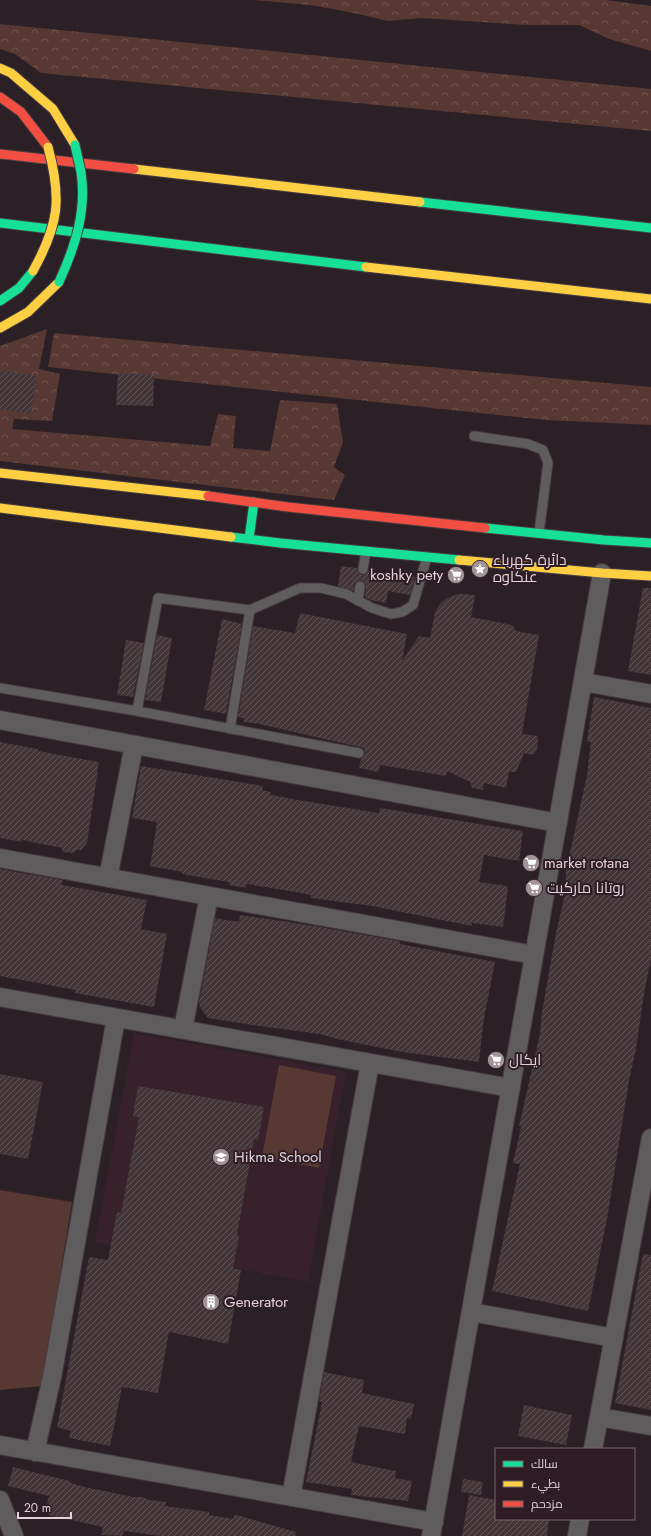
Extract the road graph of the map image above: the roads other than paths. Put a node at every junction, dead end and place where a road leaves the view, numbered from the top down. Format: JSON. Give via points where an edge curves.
{"nodes":[{"id":1,"x":0,"y":68,"type":"edge"},
{"id":2,"x":0,"y":97,"type":"edge"},
{"id":3,"x":0,"y":154,"type":"edge"},
{"id":4,"x":0,"y":223,"type":"edge"},
{"id":5,"x":651,"y":228,"type":"edge"},
{"id":6,"x":651,"y":299,"type":"edge"},
{"id":7,"x":0,"y":301,"type":"edge"},
{"id":8,"x":0,"y":328,"type":"edge"},
{"id":9,"x":474,"y":436,"type":"dead end"},
{"id":10,"x":0,"y":472,"type":"edge"},
{"id":11,"x":254,"y":502,"type":"junction"},
{"id":12,"x":0,"y":508,"type":"edge"},
{"id":13,"x":538,"y":533,"type":"junction"},
{"id":14,"x":249,"y":539,"type":"junction"},
{"id":15,"x":651,"y":543,"type":"edge"},
{"id":16,"x":366,"y":551,"type":"junction"},
{"id":17,"x":427,"y":557,"type":"junction"},
{"id":18,"x":363,"y":569,"type":"dead end"},
{"id":19,"x":602,"y":573,"type":"junction"},
{"id":20,"x":651,"y":576,"type":"edge"},
{"id":21,"x":360,"y":586,"type":"dead end"},
{"id":22,"x":358,"y":601,"type":"junction"},
{"id":23,"x":250,"y":610,"type":"junction"},
{"id":24,"x":583,"y":682,"type":"junction"},
{"id":25,"x":0,"y":688,"type":"edge"},
{"id":26,"x":651,"y":694,"type":"edge"},
{"id":27,"x":137,"y":711,"type":"junction"},
{"id":28,"x":0,"y":720,"type":"edge"},
{"id":29,"x":230,"y":729,"type":"junction"},
{"id":30,"x":134,"y":745,"type":"junction"},
{"id":31,"x":359,"y":753,"type":"dead end"},
{"id":32,"x":558,"y":823,"type":"junction"},
{"id":33,"x":0,"y":858,"type":"edge"},
{"id":34,"x":108,"y":878,"type":"junction"},
{"id":35,"x":209,"y":896,"type":"junction"},
{"id":36,"x":534,"y":955,"type":"junction"},
{"id":37,"x":0,"y":997,"type":"edge"},
{"id":38,"x":116,"y":1018,"type":"junction"},
{"id":39,"x":182,"y":1029,"type":"junction"},
{"id":40,"x":370,"y":1063,"type":"junction"},
{"id":41,"x":511,"y":1088,"type":"junction"},
{"id":42,"x":651,"y":1138,"type":"edge"},
{"id":43,"x":471,"y":1312,"type":"junction"},
{"id":44,"x":614,"y":1338,"type":"junction"},
{"id":45,"x":599,"y":1417,"type":"junction"},
{"id":46,"x":651,"y":1426,"type":"edge"},
{"id":47,"x":0,"y":1444,"type":"edge"},
{"id":48,"x":593,"y":1448,"type":"edge"},
{"id":49,"x":35,"y":1452,"type":"junction"},
{"id":50,"x":291,"y":1497,"type":"junction"},
{"id":51,"x":0,"y":1500,"type":"edge"},
{"id":52,"x":580,"y":1520,"type":"edge"},
{"id":53,"x":433,"y":1529,"type":"edge"},
{"id":54,"x":14,"y":1536,"type":"edge"},
{"id":55,"x":577,"y":1536,"type":"edge"}],
"edges":[{"from":1,"to":8,"type":"main road","bridge":true,"via":[[11,73],[53,109],[75,145],[81,173],[82,201],[79,229],[71,256],[59,282],[28,312]]},
{"from":2,"to":7,"type":"main road","bridge":true,"via":[[21,112],[48,147],[55,172],[58,198],[54,224],[46,248],[33,271],[19,288]]},
{"from":3,"to":5,"type":"main road"},
{"from":4,"to":6,"type":"main road"},
{"from":9,"to":13,"type":"lane","via":[[528,444],[543,450],[548,463]]},
{"from":10,"to":11,"type":"main road"},
{"from":11,"to":13,"type":"main road"},
{"from":11,"to":14,"type":"main road"},
{"from":12,"to":14,"type":"main road"},
{"from":13,"to":15,"type":"main road"},
{"from":14,"to":16,"type":"main road"},
{"from":16,"to":17,"type":"main road"},
{"from":16,"to":18,"type":"lane"},
{"from":17,"to":19,"type":"main road"},
{"from":17,"to":22,"type":"lane","via":[[413,605],[402,612],[391,614]]},
{"from":19,"to":20,"type":"main road"},
{"from":19,"to":24,"type":"street"},
{"from":21,"to":22,"type":"lane"},
{"from":22,"to":23,"type":"lane","via":[[346,594],[321,588],[300,588]]},
{"from":23,"to":27,"type":"lane","via":[[158,598]]},
{"from":23,"to":29,"type":"lane"},
{"from":24,"to":26,"type":"street"},
{"from":24,"to":32,"type":"street"},
{"from":25,"to":27,"type":"lane"},
{"from":27,"to":29,"type":"lane"},
{"from":28,"to":30,"type":"street"},
{"from":29,"to":31,"type":"lane"},
{"from":30,"to":32,"type":"street"},
{"from":30,"to":34,"type":"street"},
{"from":32,"to":36,"type":"street"},
{"from":33,"to":34,"type":"street"},
{"from":34,"to":35,"type":"street"},
{"from":35,"to":36,"type":"street"},
{"from":35,"to":39,"type":"street"},
{"from":36,"to":41,"type":"street"},
{"from":37,"to":38,"type":"street"},
{"from":38,"to":39,"type":"street"},
{"from":38,"to":49,"type":"street","via":[[52,1377]]},
{"from":39,"to":40,"type":"street"},
{"from":40,"to":41,"type":"street"},
{"from":40,"to":50,"type":"street"},
{"from":41,"to":43,"type":"street"},
{"from":42,"to":44,"type":"street"},
{"from":43,"to":44,"type":"street"},
{"from":43,"to":53,"type":"street"},
{"from":44,"to":45,"type":"street"},
{"from":45,"to":46,"type":"street"},
{"from":45,"to":48,"type":"street"},
{"from":47,"to":49,"type":"street"},
{"from":49,"to":50,"type":"street"},
{"from":50,"to":53,"type":"street"},
{"from":51,"to":54,"type":"street"},
{"from":52,"to":55,"type":"street"}]}
